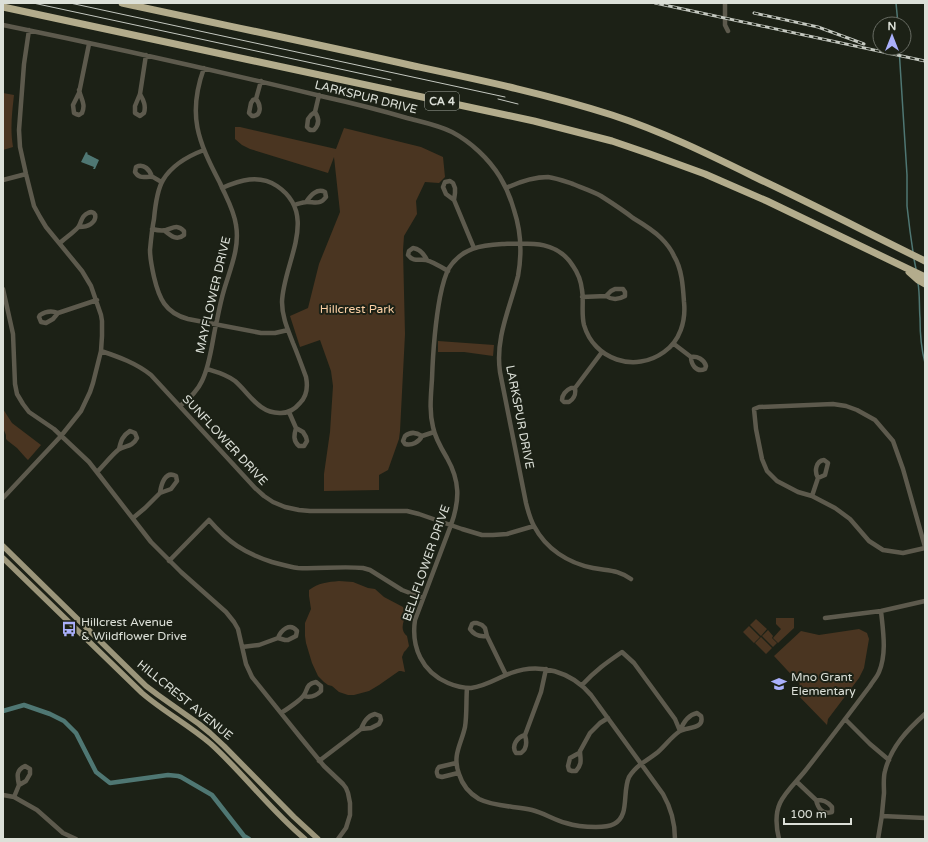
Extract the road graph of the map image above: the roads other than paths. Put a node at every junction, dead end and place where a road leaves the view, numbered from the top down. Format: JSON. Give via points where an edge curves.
{"nodes":[{"id":1,"x":122,"y":3,"type":"edge"},
{"id":2,"x":725,"y":3,"type":"edge"},
{"id":3,"x":3,"y":6,"type":"edge"},
{"id":4,"x":3,"y":25,"type":"edge"},
{"id":5,"x":29,"y":30,"type":"junction"},
{"id":6,"x":728,"y":30,"type":"dead end"},
{"id":7,"x":89,"y":44,"type":"junction"},
{"id":8,"x":146,"y":55,"type":"junction"},
{"id":9,"x":204,"y":68,"type":"junction"},
{"id":10,"x":261,"y":81,"type":"junction"},
{"id":11,"x":79,"y":90,"type":"junction"},
{"id":12,"x":140,"y":94,"type":"dead end"},
{"id":13,"x":319,"y":95,"type":"junction"},
{"id":14,"x":256,"y":98,"type":"dead end"},
{"id":15,"x":315,"y":112,"type":"dead end"},
{"id":16,"x":204,"y":150,"type":"junction"},
{"id":17,"x":26,"y":174,"type":"junction"},
{"id":18,"x":152,"y":177,"type":"dead end"},
{"id":19,"x":3,"y":180,"type":"edge"},
{"id":20,"x":162,"y":182,"type":"junction"},
{"id":21,"x":222,"y":188,"type":"junction"},
{"id":22,"x":506,"y":188,"type":"junction"},
{"id":23,"x":454,"y":200,"type":"dead end"},
{"id":24,"x":306,"y":202,"type":"dead end"},
{"id":25,"x":294,"y":206,"type":"junction"},
{"id":26,"x":79,"y":227,"type":"dead end"},
{"id":27,"x":152,"y":229,"type":"junction"},
{"id":28,"x":165,"y":231,"type":"dead end"},
{"id":29,"x":60,"y":243,"type":"junction"},
{"id":30,"x":520,"y":243,"type":"junction"},
{"id":31,"x":474,"y":248,"type":"junction"},
{"id":32,"x":426,"y":260,"type":"dead end"},
{"id":33,"x":925,"y":261,"type":"edge"},
{"id":34,"x":902,"y":266,"type":"junction"},
{"id":35,"x":448,"y":271,"type":"junction"},
{"id":36,"x":925,"y":277,"type":"edge"},
{"id":37,"x":925,"y":284,"type":"edge"},
{"id":38,"x":3,"y":289,"type":"edge"},
{"id":39,"x":606,"y":296,"type":"dead end"},
{"id":40,"x":582,"y":297,"type":"junction"},
{"id":41,"x":97,"y":300,"type":"junction"},
{"id":42,"x":58,"y":313,"type":"dead end"},
{"id":43,"x":216,"y":324,"type":"junction"},
{"id":44,"x":288,"y":330,"type":"junction"},
{"id":45,"x":674,"y":344,"type":"junction"},
{"id":46,"x":101,"y":351,"type":"junction"},
{"id":47,"x":602,"y":352,"type":"junction"},
{"id":48,"x":691,"y":357,"type":"dead end"},
{"id":49,"x":207,"y":369,"type":"junction"},
{"id":50,"x":576,"y":388,"type":"dead end"},
{"id":51,"x":180,"y":406,"type":"junction"},
{"id":52,"x":289,"y":412,"type":"junction"},
{"id":53,"x":296,"y":428,"type":"dead end"},
{"id":54,"x":434,"y":432,"type":"junction"},
{"id":55,"x":61,"y":436,"type":"junction"},
{"id":56,"x":422,"y":436,"type":"dead end"},
{"id":57,"x":120,"y":449,"type":"dead end"},
{"id":58,"x":97,"y":472,"type":"junction"},
{"id":59,"x":818,"y":478,"type":"dead end"},
{"id":60,"x":160,"y":493,"type":"dead end"},
{"id":61,"x":812,"y":496,"type":"junction"},
{"id":62,"x":3,"y":498,"type":"edge"},
{"id":63,"x":133,"y":518,"type":"junction"},
{"id":64,"x":451,"y":525,"type":"junction"},
{"id":65,"x":534,"y":526,"type":"junction"},
{"id":66,"x":3,"y":546,"type":"edge"},
{"id":67,"x":925,"y":547,"type":"edge"},
{"id":68,"x":3,"y":558,"type":"edge"},
{"id":69,"x":169,"y":561,"type":"junction"},
{"id":70,"x":631,"y":579,"type":"dead end"},
{"id":71,"x":423,"y":598,"type":"junction"},
{"id":72,"x":925,"y":601,"type":"edge"},
{"id":73,"x":881,"y":611,"type":"junction"},
{"id":74,"x":825,"y":618,"type":"dead end"},
{"id":75,"x":487,"y":636,"type":"dead end"},
{"id":76,"x":278,"y":638,"type":"dead end"},
{"id":77,"x":86,"y":639,"type":"junction"},
{"id":78,"x":242,"y":647,"type":"junction"},
{"id":79,"x":114,"y":654,"type":"junction"},
{"id":80,"x":546,"y":670,"type":"junction"},
{"id":81,"x":506,"y":675,"type":"junction"},
{"id":82,"x":582,"y":685,"type":"junction"},
{"id":83,"x":467,"y":688,"type":"junction"},
{"id":84,"x":304,"y":696,"type":"dead end"},
{"id":85,"x":281,"y":713,"type":"junction"},
{"id":86,"x":925,"y":714,"type":"edge"},
{"id":87,"x":608,"y":718,"type":"junction"},
{"id":88,"x":845,"y":719,"type":"junction"},
{"id":89,"x":361,"y":729,"type":"dead end"},
{"id":90,"x":680,"y":731,"type":"junction"},
{"id":91,"x":525,"y":735,"type":"dead end"},
{"id":92,"x":580,"y":751,"type":"dead end"},
{"id":93,"x":889,"y":760,"type":"junction"},
{"id":94,"x":319,"y":761,"type":"junction"},
{"id":95,"x":456,"y":763,"type":"junction"},
{"id":96,"x":641,"y":764,"type":"junction"},
{"id":97,"x":458,"y":773,"type":"junction"},
{"id":98,"x":796,"y":782,"type":"junction"},
{"id":99,"x":19,"y":784,"type":"dead end"},
{"id":100,"x":3,"y":795,"type":"edge"},
{"id":101,"x":14,"y":797,"type":"junction"},
{"id":102,"x":816,"y":800,"type":"dead end"},
{"id":103,"x":882,"y":816,"type":"junction"},
{"id":104,"x":925,"y":818,"type":"edge"},
{"id":105,"x":76,"y":839,"type":"edge"},
{"id":106,"x":305,"y":839,"type":"edge"},
{"id":107,"x":318,"y":839,"type":"edge"},
{"id":108,"x":338,"y":839,"type":"edge"},
{"id":109,"x":675,"y":839,"type":"edge"},
{"id":110,"x":779,"y":839,"type":"edge"},
{"id":111,"x":878,"y":839,"type":"edge"}],
"edges":[{"from":1,"to":33,"type":"highway","number":"CA 4","via":[[524,90],[599,111],[697,149]]},
{"from":2,"to":6,"type":"street","via":[[725,25]]},
{"from":3,"to":34,"type":"highway","number":"CA 4","via":[[589,135],[718,179]]},
{"from":4,"to":5,"type":"street","name":"LARKSPUR DRIVE"},
{"from":5,"to":7,"type":"street","name":"LARKSPUR DRIVE"},
{"from":5,"to":17,"type":"street","via":[[23,68],[19,130]]},
{"from":7,"to":8,"type":"street","name":"LARKSPUR DRIVE"},
{"from":7,"to":11,"type":"street"},
{"from":8,"to":9,"type":"street","name":"LARKSPUR DRIVE"},
{"from":8,"to":12,"type":"street"},
{"from":9,"to":10,"type":"street","name":"LARKSPUR DRIVE"},
{"from":9,"to":16,"type":"street","name":"MAYFLOWER DRIVE","via":[[196,110],[198,132]]},
{"from":10,"to":13,"type":"street","name":"LARKSPUR DRIVE"},
{"from":10,"to":14,"type":"street"},
{"from":11,"to":11,"type":"street","via":[[73,110],[79,115],[84,107]]},
{"from":13,"to":15,"type":"street"},
{"from":13,"to":22,"type":"street","name":"LARKSPUR DRIVE","via":[[428,123],[451,132],[481,154],[499,175]]},
{"from":16,"to":20,"type":"street","via":[[180,162]]},
{"from":16,"to":21,"type":"street","name":"MAYFLOWER DRIVE"},
{"from":17,"to":19,"type":"street"},
{"from":17,"to":29,"type":"street","via":[[34,206]]},
{"from":18,"to":20,"type":"street"},
{"from":20,"to":27,"type":"street"},
{"from":21,"to":25,"type":"street","via":[[242,180],[263,180],[280,188]]},
{"from":21,"to":43,"type":"street","name":"MAYFLOWER DRIVE","via":[[235,219],[236,243]]},
{"from":22,"to":30,"type":"street","name":"LARKSPUR DRIVE","via":[[517,221]]},
{"from":22,"to":45,"type":"street","via":[[537,178],[559,179],[600,196],[653,230],[671,249],[678,263],[685,311],[682,328]]},
{"from":23,"to":31,"type":"street"},
{"from":24,"to":25,"type":"street"},
{"from":25,"to":44,"type":"street","via":[[298,218],[297,232],[282,302]]},
{"from":26,"to":29,"type":"street"},
{"from":27,"to":28,"type":"street"},
{"from":27,"to":43,"type":"street","via":[[151,262],[162,302],[181,317]]},
{"from":29,"to":41,"type":"street","via":[[89,281]]},
{"from":30,"to":31,"type":"street","name":"BELLFLOWER DRIVE"},
{"from":30,"to":40,"type":"street","name":"BELLFLOWER DRIVE","via":[[546,246],[563,254],[578,274]]},
{"from":30,"to":65,"type":"street","name":"LARKSPUR DRIVE","via":[[518,275],[502,327],[499,366],[526,503]]},
{"from":31,"to":35,"type":"street","name":"BELLFLOWER DRIVE","via":[[463,254]]},
{"from":32,"to":35,"type":"street"},
{"from":34,"to":36,"type":"highway","number":"CA 4"},
{"from":34,"to":37,"type":"highway"},
{"from":35,"to":54,"type":"street","name":"BELLFLOWER DRIVE","via":[[442,287],[434,335],[431,418]]},
{"from":38,"to":55,"type":"street","via":[[13,334],[16,389],[19,399],[27,411]]},
{"from":39,"to":40,"type":"street"},
{"from":40,"to":47,"type":"street","name":"BELLFLOWER DRIVE","via":[[583,323],[590,339]]},
{"from":41,"to":42,"type":"street"},
{"from":41,"to":46,"type":"street","via":[[102,321]]},
{"from":43,"to":44,"type":"street","via":[[261,333]]},
{"from":43,"to":49,"type":"street","name":"MAYFLOWER DRIVE"},
{"from":44,"to":52,"type":"street","via":[[307,384],[302,401]]},
{"from":45,"to":47,"type":"street","via":[[657,357],[641,362],[618,360]]},
{"from":45,"to":48,"type":"street"},
{"from":46,"to":51,"type":"street","name":"SUNFLOWER DRIVE","via":[[127,360],[151,375]]},
{"from":46,"to":55,"type":"street","via":[[84,406]]},
{"from":47,"to":50,"type":"street"},
{"from":49,"to":51,"type":"street","name":"MAYFLOWER DRIVE","via":[[198,389]]},
{"from":49,"to":52,"type":"street","via":[[232,379],[267,411]]},
{"from":51,"to":64,"type":"street","name":"SUNFLOWER DRIVE","via":[[255,488],[278,504],[310,511],[407,511]]},
{"from":52,"to":53,"type":"street"},
{"from":54,"to":56,"type":"street"},
{"from":54,"to":64,"type":"street","name":"BELLFLOWER DRIVE","via":[[452,467],[457,484],[458,499]]},
{"from":55,"to":58,"type":"street"},
{"from":55,"to":62,"type":"street"},
{"from":57,"to":58,"type":"street"},
{"from":58,"to":63,"type":"street"},
{"from":59,"to":61,"type":"street"},
{"from":60,"to":63,"type":"street"},
{"from":61,"to":67,"type":"street","via":[[850,519],[869,541],[883,550],[903,553]]},
{"from":61,"to":67,"type":"street","via":[[777,481],[766,471],[754,410],[759,407],[833,404],[857,410],[875,420],[893,440]]},
{"from":63,"to":69,"type":"street"},
{"from":64,"to":65,"type":"street","name":"SUNFLOWER DRIVE","via":[[487,535],[507,534]]},
{"from":64,"to":71,"type":"street","name":"BELLFLOWER DRIVE"},
{"from":65,"to":70,"type":"street","name":"LARKSPUR DRIVE","via":[[548,545],[566,558],[584,566],[621,573]]},
{"from":66,"to":79,"type":"main road","name":"HILLCREST AVENUE"},
{"from":68,"to":77,"type":"main road","name":"HILLCREST AVENUE"},
{"from":69,"to":71,"type":"street","via":[[209,520],[234,544],[266,560],[298,568],[363,568],[402,590]]},
{"from":69,"to":78,"type":"street","via":[[231,617],[238,629]]},
{"from":71,"to":83,"type":"street","name":"BELLFLOWER DRIVE","via":[[414,634],[420,657],[427,668],[439,678]]},
{"from":72,"to":73,"type":"street"},
{"from":73,"to":74,"type":"street"},
{"from":73,"to":88,"type":"street","via":[[884,657],[879,673]]},
{"from":75,"to":81,"type":"street"},
{"from":76,"to":78,"type":"street","via":[[259,645]]},
{"from":77,"to":79,"type":"main road","via":[[94,640]]},
{"from":77,"to":106,"type":"main road","name":"HILLCREST AVENUE","via":[[151,701],[211,744]]},
{"from":78,"to":85,"type":"street","via":[[252,676]]},
{"from":79,"to":107,"type":"main road","name":"HILLCREST AVENUE","via":[[152,691],[210,733]]},
{"from":80,"to":81,"type":"street","name":"BELLFLOWER DRIVE","via":[[523,670]]},
{"from":80,"to":82,"type":"street","name":"BELLFLOWER DRIVE","via":[[566,675]]},
{"from":80,"to":91,"type":"street","via":[[540,696]]},
{"from":81,"to":83,"type":"street","name":"BELLFLOWER DRIVE","via":[[491,683]]},
{"from":82,"to":87,"type":"street","name":"BELLFLOWER DRIVE"},
{"from":82,"to":90,"type":"street","via":[[600,667],[622,652],[634,663]]},
{"from":83,"to":95,"type":"street","via":[[465,726]]},
{"from":84,"to":85,"type":"street"},
{"from":85,"to":94,"type":"street"},
{"from":86,"to":93,"type":"street","via":[[899,741]]},
{"from":87,"to":92,"type":"street","via":[[589,734]]},
{"from":87,"to":96,"type":"street","name":"BELLFLOWER DRIVE"},
{"from":88,"to":93,"type":"street"},
{"from":88,"to":98,"type":"street"},
{"from":89,"to":94,"type":"street"},
{"from":90,"to":90,"type":"street","via":[[694,714],[701,716],[701,722],[695,727]]},
{"from":90,"to":96,"type":"street"},
{"from":93,"to":103,"type":"street","via":[[885,773]]},
{"from":94,"to":108,"type":"street","via":[[348,793],[350,818]]},
{"from":95,"to":97,"type":"street"},
{"from":95,"to":97,"type":"street","via":[[439,767],[436,772],[440,777]]},
{"from":96,"to":97,"type":"street","via":[[628,779],[624,810],[620,819],[612,825],[599,827],[572,825],[534,811],[485,802],[467,789]]},
{"from":96,"to":109,"type":"street","name":"BELLFLOWER DRIVE","via":[[666,799],[673,818]]},
{"from":98,"to":102,"type":"street"},
{"from":98,"to":110,"type":"street","via":[[780,804],[777,818]]},
{"from":99,"to":101,"type":"street"},
{"from":100,"to":101,"type":"street"},
{"from":101,"to":105,"type":"street","via":[[37,810],[63,833]]},
{"from":103,"to":104,"type":"street"},
{"from":103,"to":111,"type":"street"}]}
